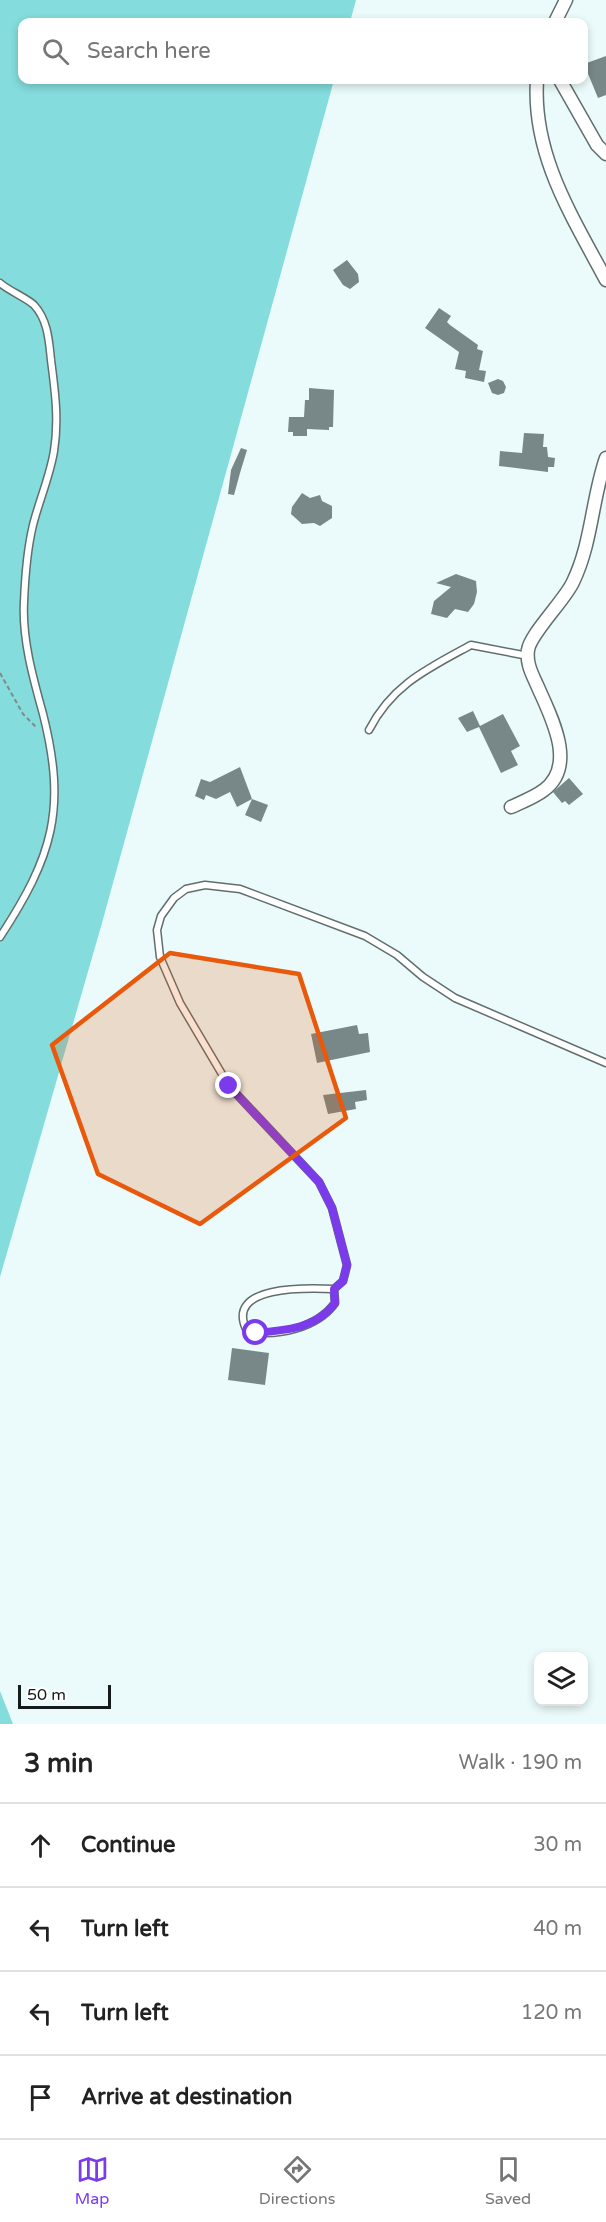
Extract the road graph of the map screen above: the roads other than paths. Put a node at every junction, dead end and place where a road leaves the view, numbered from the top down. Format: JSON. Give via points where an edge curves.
{"nodes":[{"id":1,"x":566,"y":0,"type":"edge"},
{"id":2,"x":557,"y":18,"type":"edge"},
{"id":3,"x":537,"y":84,"type":"edge"},
{"id":4,"x":562,"y":84,"type":"edge"},
{"id":5,"x":606,"y":154,"type":"edge"},
{"id":6,"x":606,"y":280,"type":"edge"},
{"id":7,"x":0,"y":283,"type":"edge"},
{"id":8,"x":606,"y":458,"type":"edge"},
{"id":9,"x":528,"y":656,"type":"junction"},
{"id":10,"x":369,"y":730,"type":"dead end"},
{"id":11,"x":511,"y":807,"type":"dead end"},
{"id":12,"x":0,"y":937,"type":"edge"},
{"id":13,"x":606,"y":1063,"type":"edge"},
{"id":14,"x":334,"y":1289,"type":"junction"}],
"edges":[{"from":1,"to":2,"type":"street"},
{"from":3,"to":6,"type":"street","via":[[542,146],[555,186]]},
{"from":4,"to":5,"type":"street"},
{"from":7,"to":12,"type":"lane","via":[[33,303],[44,319],[57,396],[54,453],[32,527],[24,604],[31,665],[49,738],[56,793],[54,817],[41,862]]},
{"from":8,"to":9,"type":"street","via":[[591,530],[573,582],[528,648]]},
{"from":9,"to":10,"type":"lane","via":[[471,645],[398,688],[380,707]]},
{"from":9,"to":11,"type":"street","via":[[527,663],[552,719],[561,761],[545,790]]},
{"from":13,"to":14,"type":"lane","via":[[455,998],[397,956],[355,932],[240,889],[205,885],[186,889],[174,898],[161,916],[157,930],[160,957],[180,1003],[229,1086],[319,1182],[332,1208],[347,1265],[343,1281]]},
{"from":14,"to":14,"type":"lane","via":[[296,1288],[268,1293],[251,1302],[243,1312],[242,1322],[247,1331],[256,1333],[304,1326],[330,1311],[335,1303]]}]}
